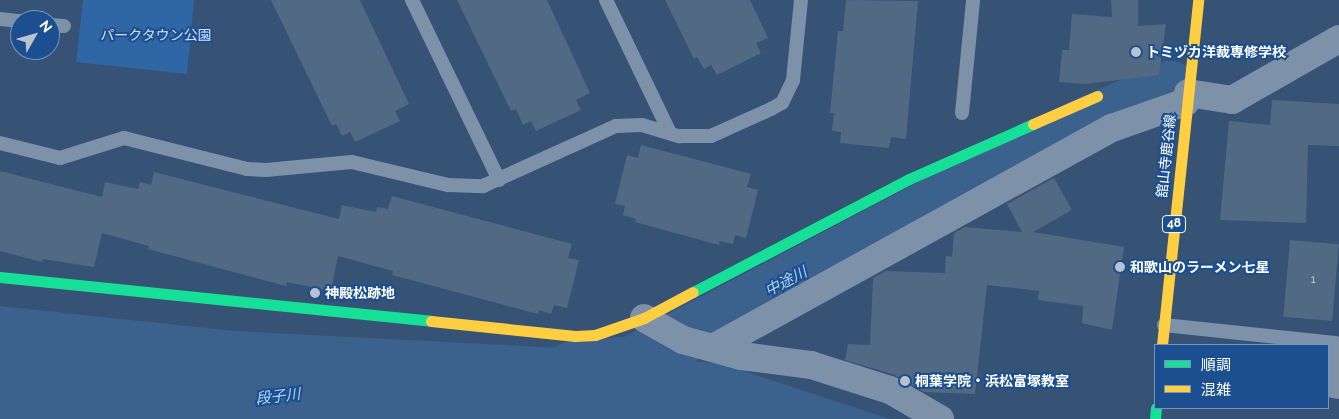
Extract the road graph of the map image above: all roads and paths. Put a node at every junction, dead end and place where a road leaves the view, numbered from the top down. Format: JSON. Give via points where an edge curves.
{"nodes":[{"id":1,"x":412,"y":0,"type":"edge"},
{"id":2,"x":606,"y":0,"type":"edge"},
{"id":3,"x":801,"y":0,"type":"edge"},
{"id":4,"x":973,"y":0,"type":"edge"},
{"id":5,"x":1198,"y":0,"type":"edge"},
{"id":6,"x":1339,"y":39,"type":"edge"},
{"id":7,"x":1188,"y":89,"type":"junction"},
{"id":8,"x":1097,"y":96,"type":"dead end"},
{"id":9,"x":962,"y":113,"type":"dead end"},
{"id":10,"x":670,"y":134,"type":"junction"},
{"id":11,"x":0,"y":143,"type":"edge"},
{"id":12,"x":499,"y":180,"type":"junction"},
{"id":13,"x":0,"y":278,"type":"edge"},
{"id":14,"x":644,"y":318,"type":"junction"},
{"id":15,"x":1164,"y":325,"type":"junction"},
{"id":16,"x":1162,"y":344,"type":"edge"},
{"id":17,"x":713,"y":348,"type":"junction"},
{"id":18,"x":1339,"y":392,"type":"edge"},
{"id":19,"x":940,"y":419,"type":"edge"}],
"edges":[{"from":1,"to":12,"type":"lane"},
{"from":2,"to":10,"type":"lane"},
{"from":3,"to":10,"type":"lane","via":[[793,80],[782,102],[710,136]]},
{"from":4,"to":9,"type":"lane"},
{"from":5,"to":7,"type":"street","name":"舘山寺鹿谷線","number":"48"},
{"from":6,"to":7,"type":"street","via":[[1232,100]]},
{"from":7,"to":15,"type":"street","name":"舘山寺鹿谷線","number":"48"},
{"from":7,"to":17,"type":"street"},
{"from":8,"to":14,"type":"street","via":[[909,178]]},
{"from":10,"to":12,"type":"lane","via":[[642,126],[616,126]]},
{"from":11,"to":12,"type":"lane","via":[[60,158],[124,138],[247,169],[352,162],[466,187]]},
{"from":13,"to":14,"type":"street","via":[[575,336],[605,333]]},
{"from":14,"to":17,"type":"street","via":[[683,340]]},
{"from":15,"to":16,"type":"street","name":"舘山寺鹿谷線","number":"48"},
{"from":15,"to":18,"type":"lane","via":[[1334,343],[1334,392]]},
{"from":17,"to":19,"type":"street","via":[[741,356],[811,364],[890,390]]}]}
